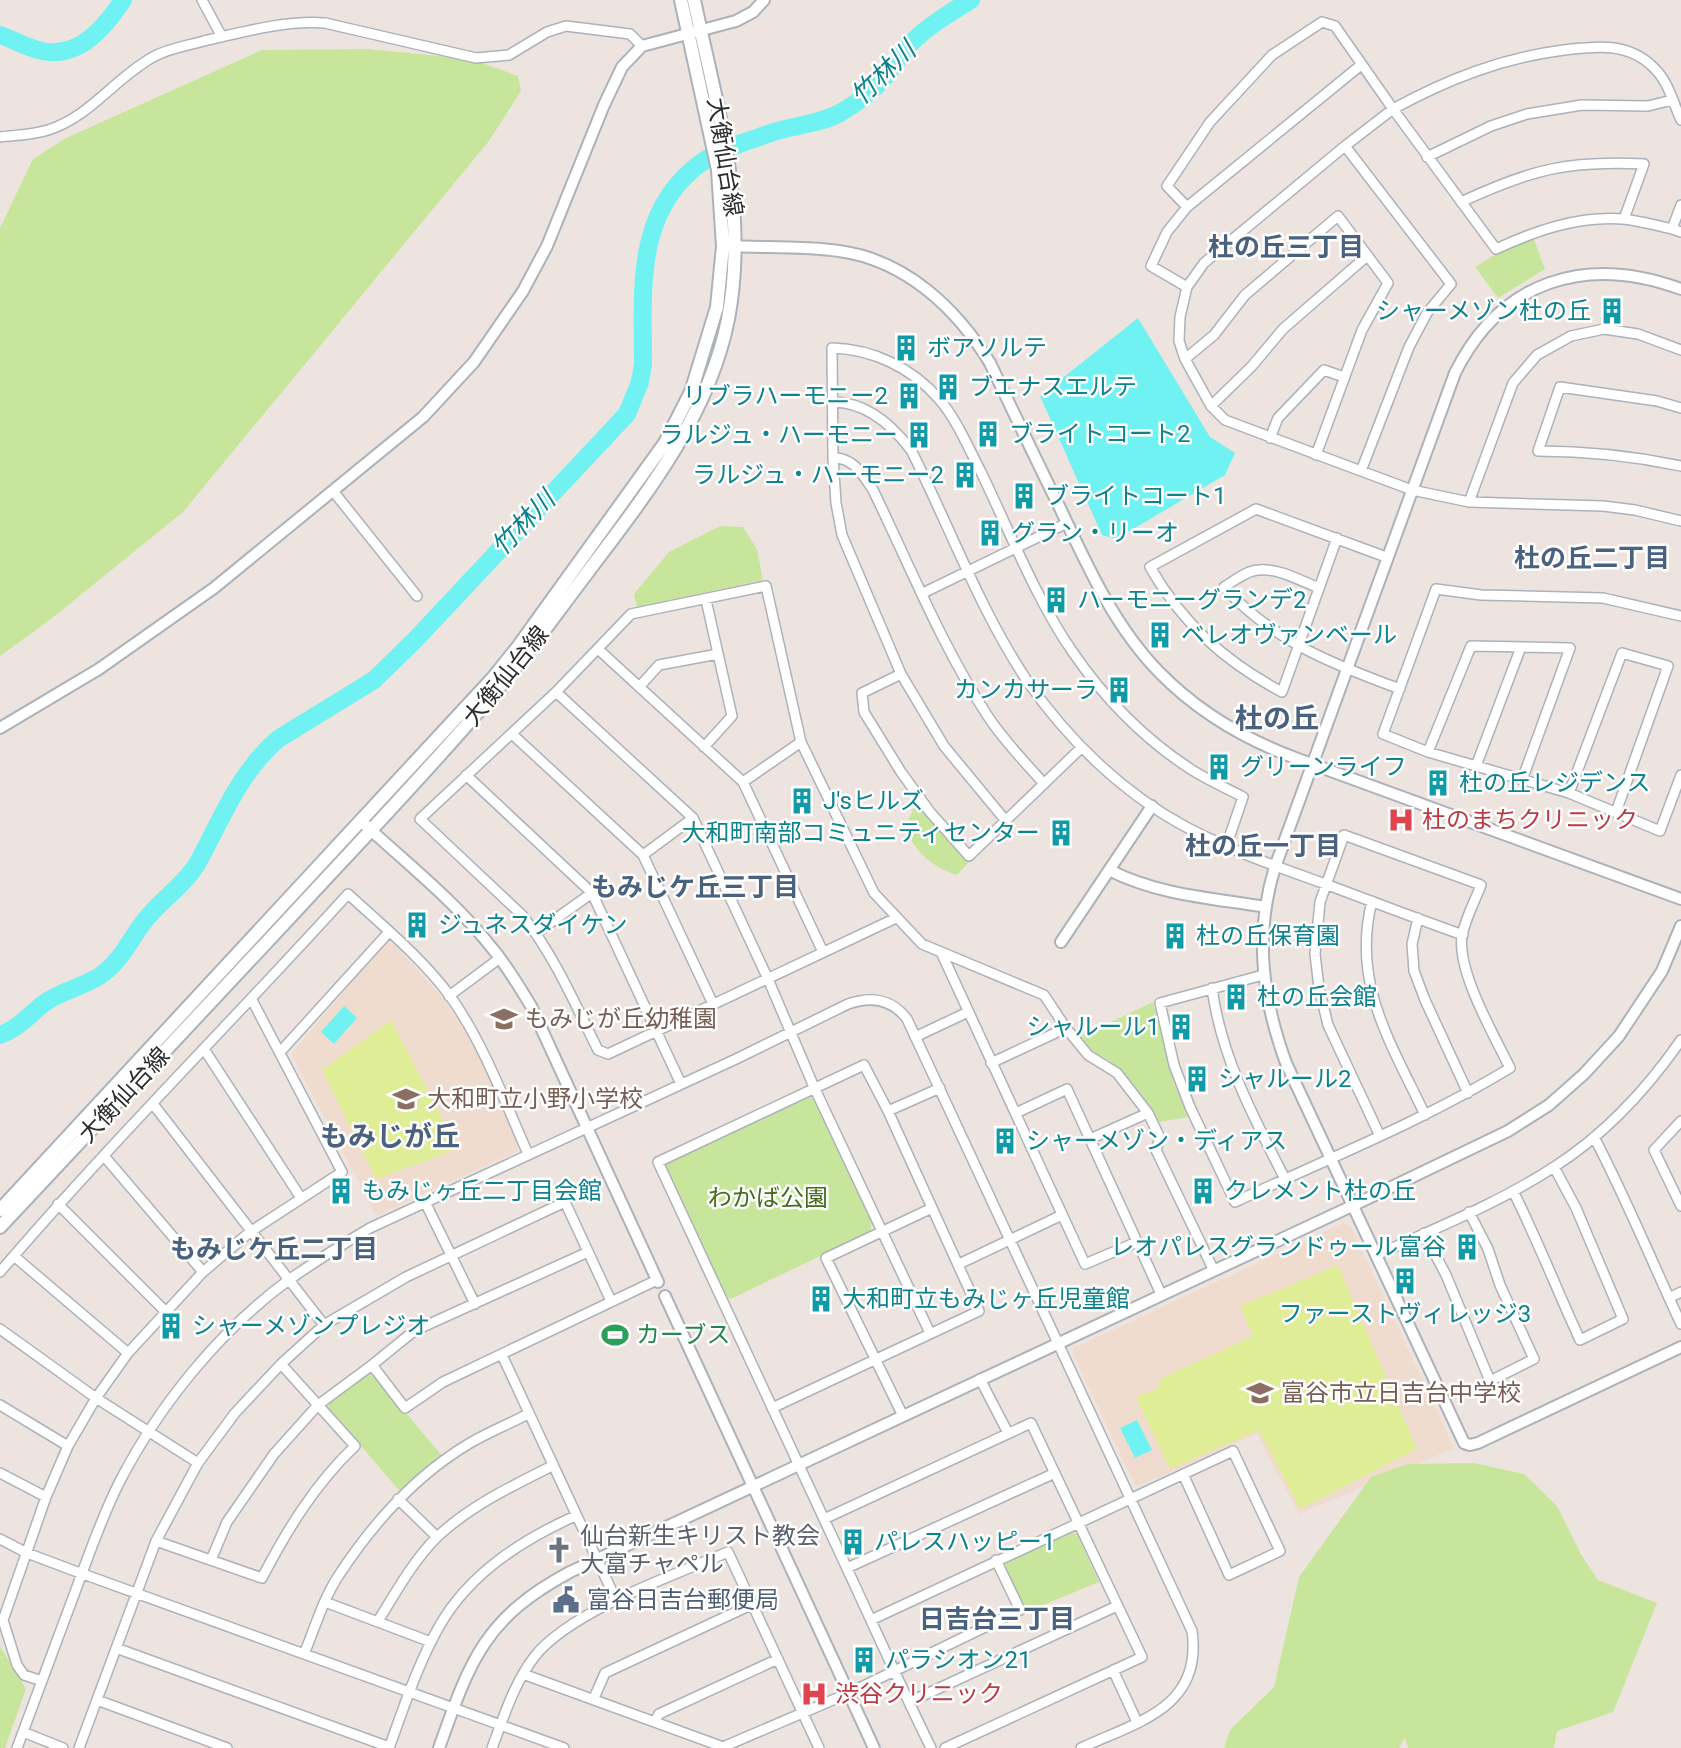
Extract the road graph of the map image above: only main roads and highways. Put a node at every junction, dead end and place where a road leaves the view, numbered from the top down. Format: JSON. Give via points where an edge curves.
{"nodes":[{"id":1,"x":681,"y":0,"type":"edge"},
{"id":2,"x":694,"y":0,"type":"edge"},
{"id":3,"x":694,"y":31,"type":"junction"},
{"id":4,"x":366,"y":825,"type":"junction"},
{"id":5,"x":0,"y":1210,"type":"edge"},
{"id":6,"x":0,"y":1227,"type":"edge"}],
"edges":[{"from":1,"to":3,"type":"main road","name":"大衡仙台線"},
{"from":2,"to":3,"type":"main road","name":"大衡仙台線"},
{"from":3,"to":4,"type":"main road","name":"大衡仙台線","via":[[723,168],[731,296],[720,348],[701,399],[671,454],[502,684]]},
{"from":4,"to":5,"type":"main road","name":"大衡仙台線"},
{"from":4,"to":6,"type":"main road","name":"大衡仙台線"}]}
